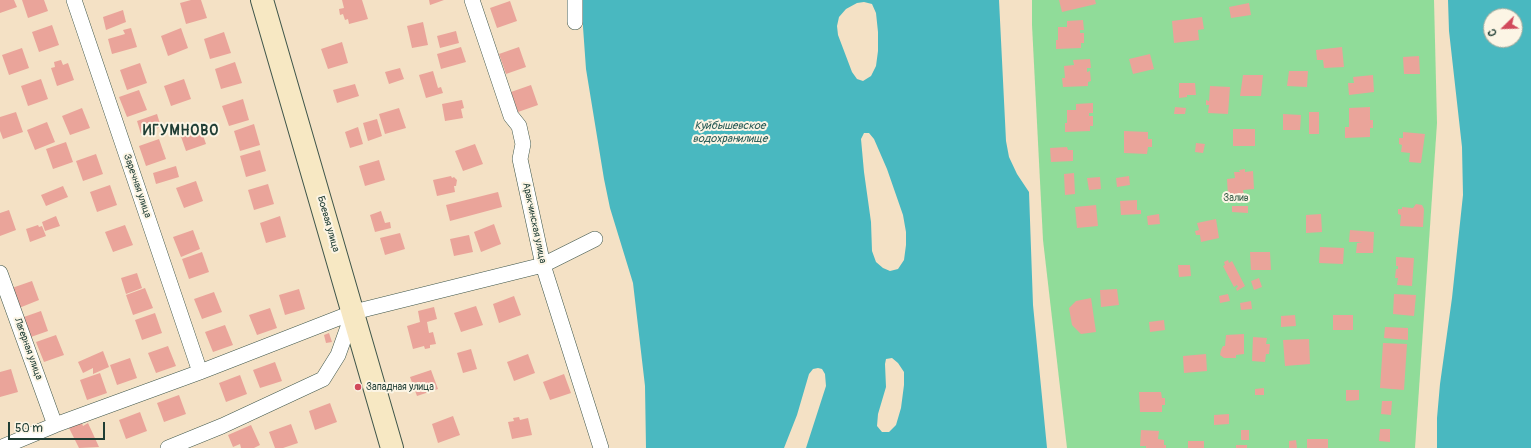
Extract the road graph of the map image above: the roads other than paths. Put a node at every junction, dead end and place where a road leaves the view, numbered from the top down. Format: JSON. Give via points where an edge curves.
{"nodes":[{"id":1,"x":74,"y":0,"type":"edge"},
{"id":2,"x":262,"y":0,"type":"edge"},
{"id":3,"x":472,"y":0,"type":"edge"},
{"id":4,"x":576,"y":0,"type":"edge"},
{"id":5,"x":575,"y":22,"type":"dead end"},
{"id":6,"x":595,"y":239,"type":"dead end"},
{"id":7,"x":543,"y":264,"type":"junction"},
{"id":8,"x":0,"y":273,"type":"edge"},
{"id":9,"x":354,"y":312,"type":"junction"},
{"id":10,"x":200,"y":372,"type":"junction"},
{"id":11,"x":56,"y":425,"type":"junction"},
{"id":12,"x":0,"y":448,"type":"edge"},
{"id":13,"x":168,"y":448,"type":"edge"},
{"id":14,"x":392,"y":448,"type":"edge"},
{"id":15,"x":601,"y":448,"type":"edge"}],
"edges":[{"from":1,"to":10,"type":"street","name":"Заречная улица"},
{"from":2,"to":9,"type":"main road","name":"Боевая улица"},
{"from":3,"to":7,"type":"street","name":"Аракчинская улица","via":[[511,116],[519,126],[523,144],[520,159]]},
{"from":4,"to":5,"type":"street"},
{"from":6,"to":7,"type":"street"},
{"from":7,"to":9,"type":"street"},
{"from":7,"to":15,"type":"street","name":"Аракчинская улица"},
{"from":8,"to":11,"type":"street","name":"Лагерная улица"},
{"from":9,"to":10,"type":"street"},
{"from":9,"to":13,"type":"street","via":[[338,355],[323,379]]},
{"from":9,"to":14,"type":"main road","name":"Боевая улица"},
{"from":10,"to":11,"type":"street"},
{"from":11,"to":12,"type":"street"}]}
